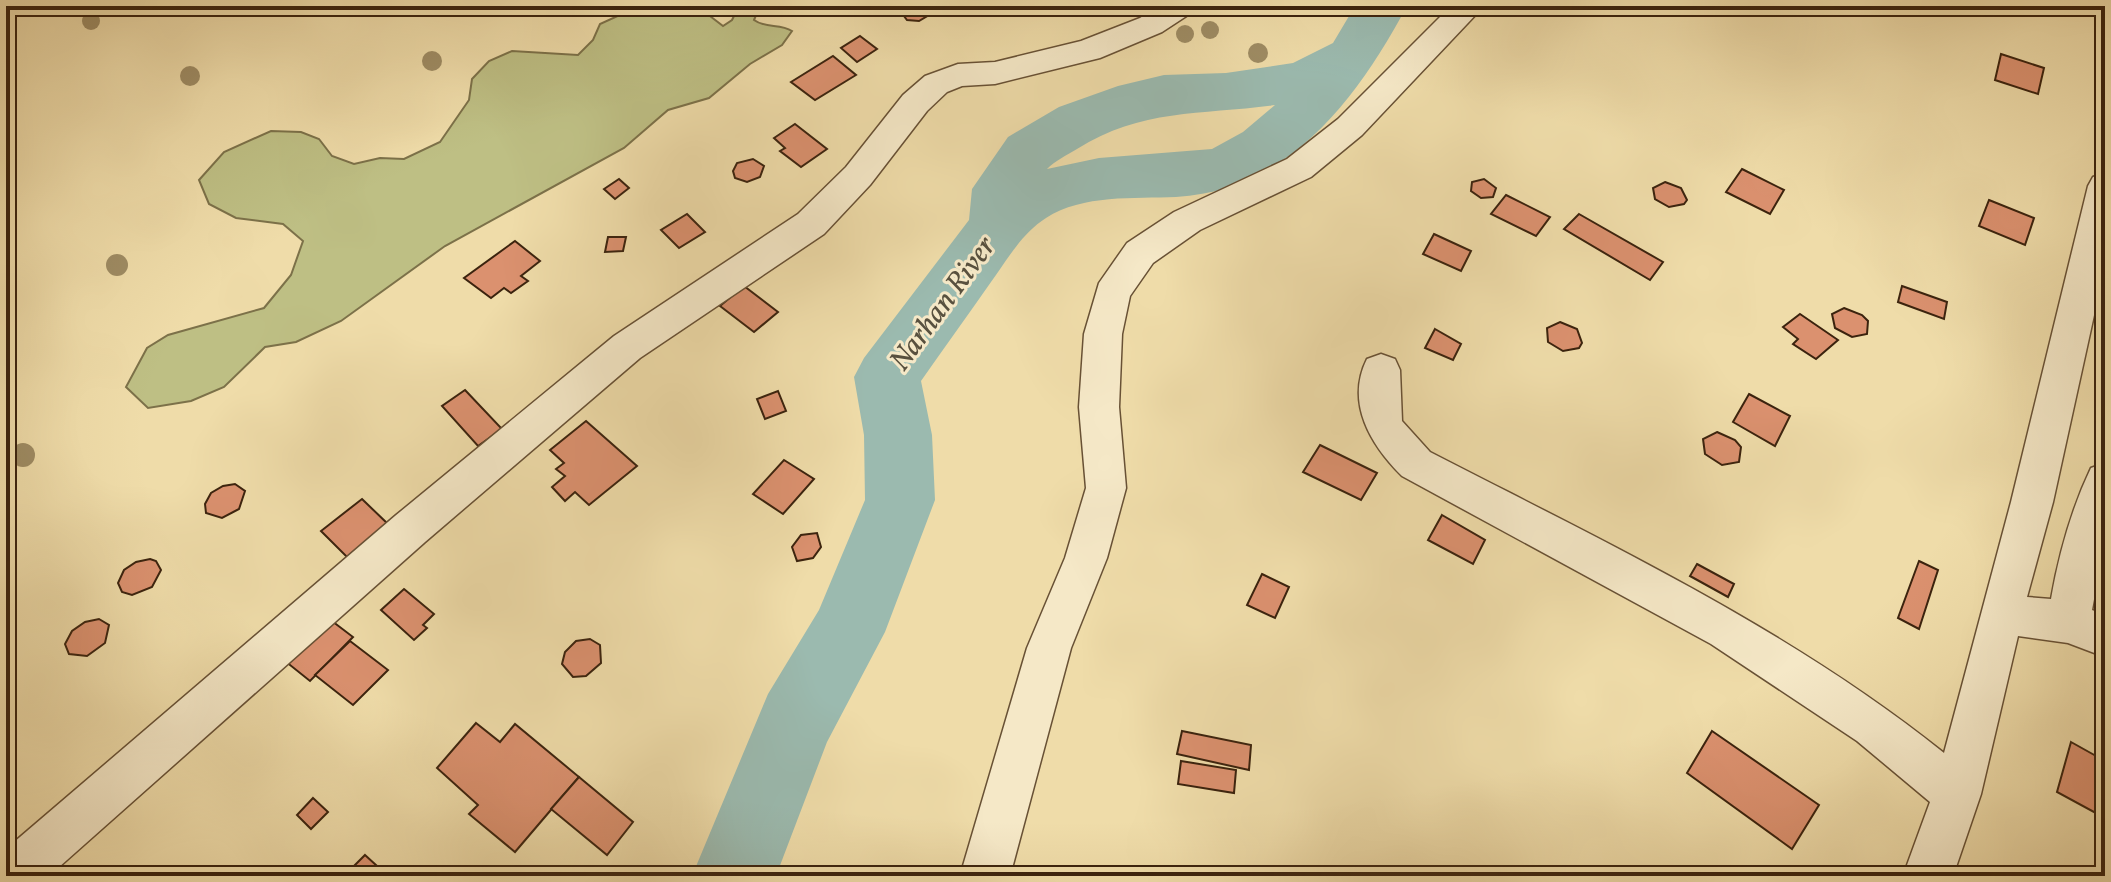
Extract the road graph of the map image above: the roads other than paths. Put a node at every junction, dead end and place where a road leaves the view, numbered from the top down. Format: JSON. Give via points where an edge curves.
{"nodes":[{"id":1,"x":1180,"y":6,"type":"edge"},
{"id":2,"x":1469,"y":6,"type":"edge"},
{"id":3,"x":2105,"y":186,"type":"edge"},
{"id":4,"x":1381,"y":370,"type":"dead end"},
{"id":5,"x":2105,"y":481,"type":"edge"},
{"id":6,"x":2001,"y":614,"type":"junction"},
{"id":7,"x":2087,"y":629,"type":"edge"},
{"id":8,"x":1957,"y":794,"type":"junction"},
{"id":9,"x":12,"y":876,"type":"edge"},
{"id":10,"x":985,"y":876,"type":"edge"},
{"id":11,"x":1928,"y":876,"type":"edge"}],
"edges":[{"from":1,"to":9,"type":"street","via":[[1151,25],[1089,50],[995,73],[958,75],[936,84],[811,224],[627,347]]},
{"from":2,"to":10,"type":"street","via":[[1350,127],[1299,168],[1187,221],[1140,253],[1112,293],[1103,334],[1099,407],[1106,488],[1086,558],[1049,648]]},
{"from":3,"to":6,"type":"street"},
{"from":4,"to":8,"type":"street","via":[[1380,419],[1386,434],[1416,464],[1727,629],[1873,725]]},
{"from":5,"to":7,"type":"street","via":[[2082,546]]},
{"from":6,"to":7,"type":"street"},
{"from":6,"to":8,"type":"street"},
{"from":8,"to":11,"type":"street"}]}
